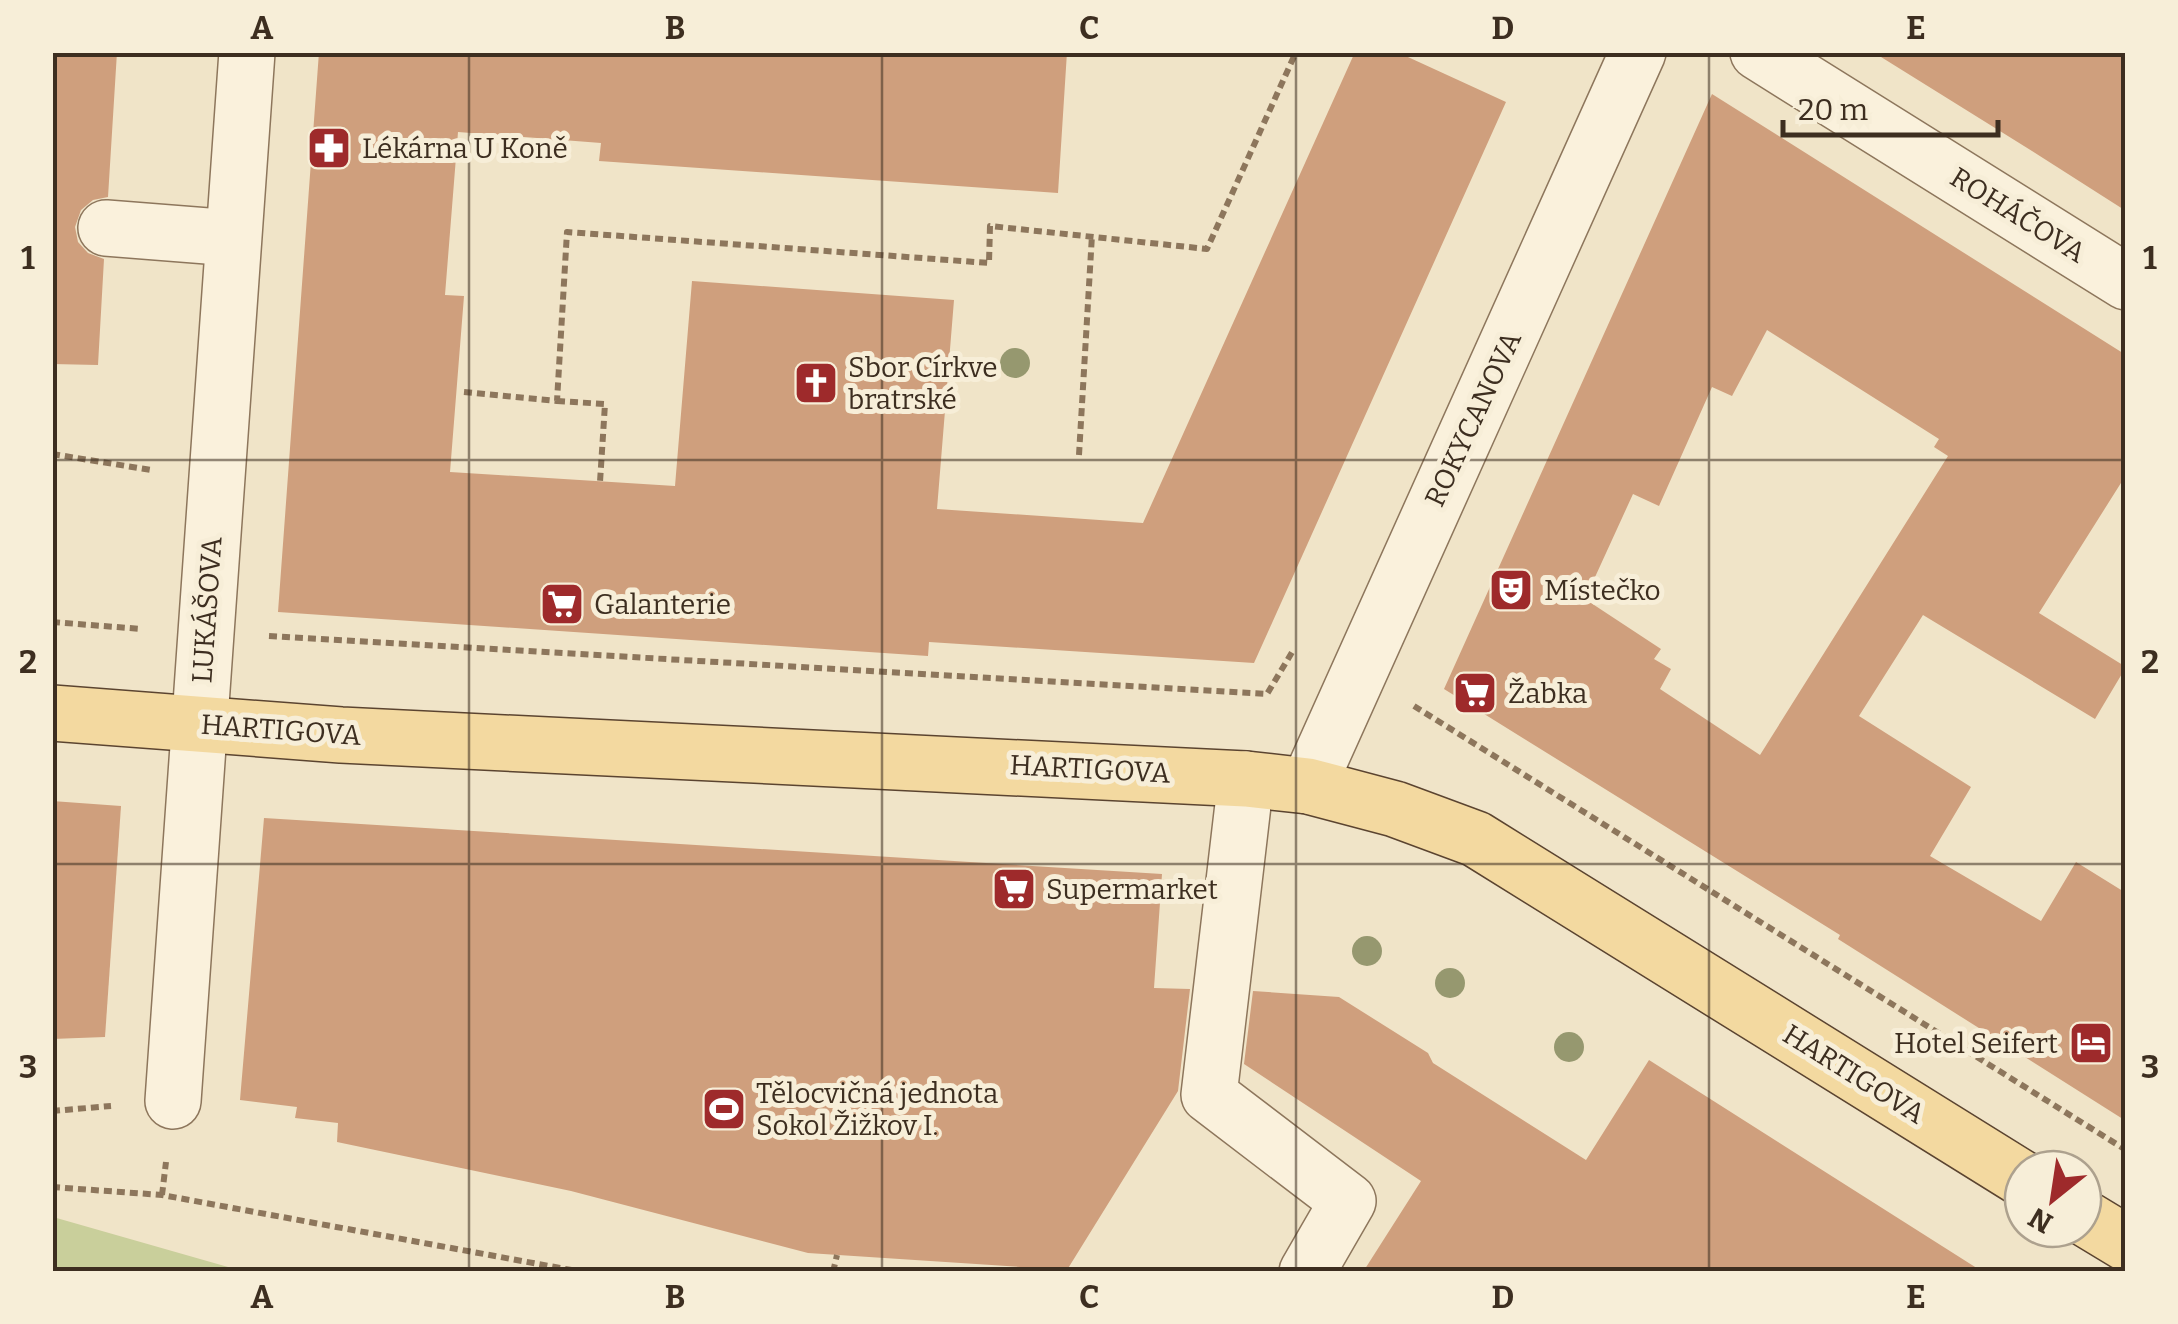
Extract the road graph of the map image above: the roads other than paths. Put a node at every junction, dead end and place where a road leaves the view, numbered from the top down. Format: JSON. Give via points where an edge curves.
{"nodes":[{"id":1,"x":247,"y":52,"type":"edge"},
{"id":2,"x":1638,"y":52,"type":"edge"},
{"id":3,"x":1758,"y":52,"type":"edge"},
{"id":4,"x":106,"y":228,"type":"dead end"},
{"id":5,"x":233,"y":238,"type":"junction"},
{"id":6,"x":2126,"y":282,"type":"edge"},
{"id":7,"x":52,"y":713,"type":"edge"},
{"id":8,"x":200,"y":725,"type":"junction"},
{"id":9,"x":1246,"y":779,"type":"junction"},
{"id":10,"x":1308,"y":786,"type":"junction"},
{"id":11,"x":173,"y":1101,"type":"dead end"},
{"id":12,"x":2003,"y":1168,"type":"edge"},
{"id":13,"x":2103,"y":1229,"type":"edge"},
{"id":14,"x":2126,"y":1243,"type":"edge"},
{"id":15,"x":1307,"y":1272,"type":"edge"}],
"edges":[{"from":1,"to":5,"type":"street","name":"LUKÁŠOVA"},
{"from":2,"to":10,"type":"street","name":"ROKYCANOVA"},
{"from":3,"to":6,"type":"street","name":"ROHÁČOVA"},
{"from":4,"to":5,"type":"street"},
{"from":5,"to":8,"type":"street","name":"LUKÁŠOVA"},
{"from":7,"to":8,"type":"main road","name":"HARTIGOVA"},
{"from":8,"to":9,"type":"main road","name":"HARTIGOVA"},
{"from":8,"to":11,"type":"street","name":"LUKÁŠOVA"},
{"from":9,"to":10,"type":"main road","name":"HARTIGOVA"},
{"from":9,"to":15,"type":"street","via":[[1209,1095],[1348,1201]]},
{"from":10,"to":12,"type":"main road","name":"HARTIGOVA","via":[[1476,839]]},
{"from":13,"to":14,"type":"main road"}]}
